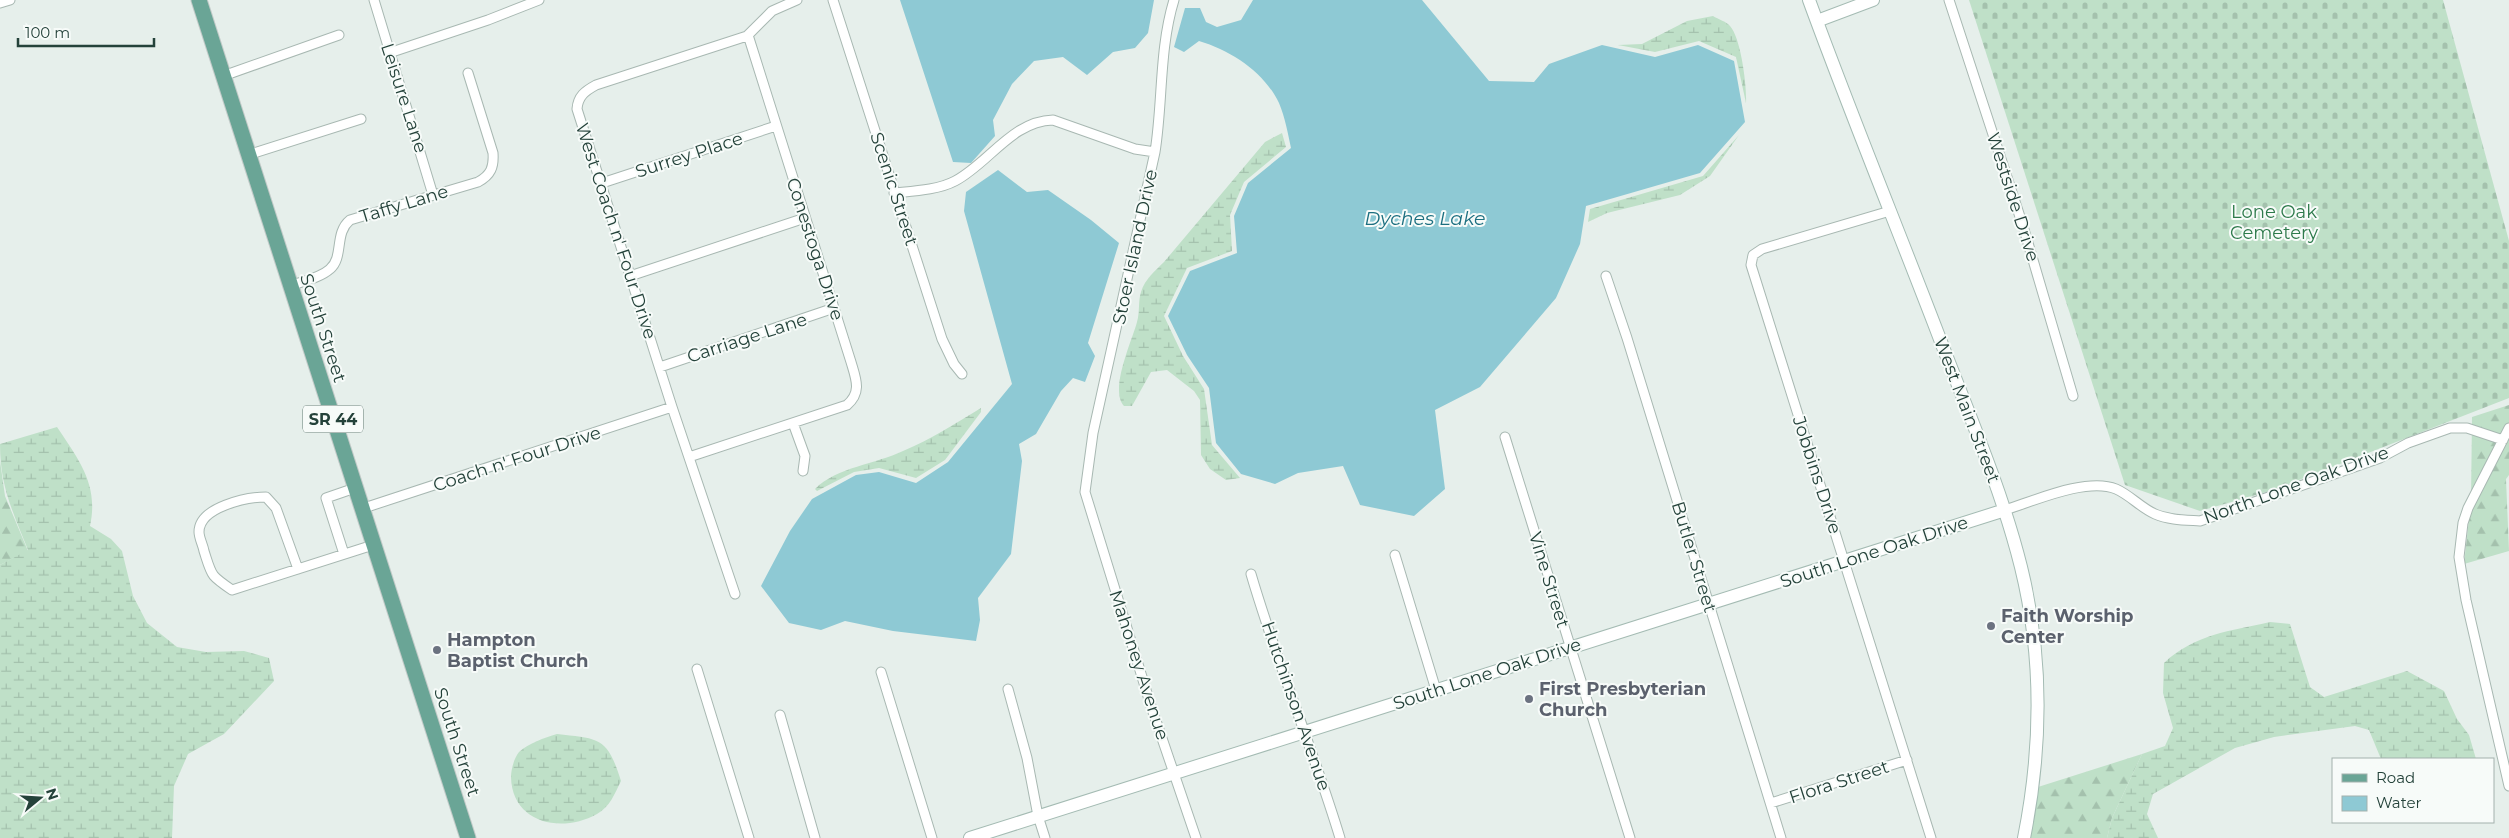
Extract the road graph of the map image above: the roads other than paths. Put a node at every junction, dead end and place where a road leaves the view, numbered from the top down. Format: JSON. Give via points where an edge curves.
{"nodes":[{"id":1,"x":10,"y":0,"type":"edge"},
{"id":2,"x":199,"y":0,"type":"edge"},
{"id":3,"x":374,"y":0,"type":"edge"},
{"id":4,"x":539,"y":0,"type":"edge"},
{"id":5,"x":797,"y":0,"type":"edge"},
{"id":6,"x":833,"y":0,"type":"edge"},
{"id":7,"x":1174,"y":0,"type":"edge"},
{"id":8,"x":1809,"y":0,"type":"edge"},
{"id":9,"x":1873,"y":0,"type":"edge"},
{"id":10,"x":1949,"y":0,"type":"edge"},
{"id":11,"x":0,"y":3,"type":"edge"},
{"id":12,"x":1816,"y":21,"type":"junction"},
{"id":13,"x":339,"y":35,"type":"dead end"},
{"id":14,"x":748,"y":35,"type":"junction"},
{"id":15,"x":389,"y":53,"type":"junction"},
{"id":16,"x":468,"y":73,"type":"dead end"},
{"id":17,"x":223,"y":76,"type":"junction"},
{"id":18,"x":360,"y":119,"type":"dead end"},
{"id":19,"x":776,"y":126,"type":"junction"},
{"id":20,"x":1155,"y":152,"type":"junction"},
{"id":21,"x":248,"y":155,"type":"junction"},
{"id":22,"x":602,"y":184,"type":"junction"},
{"id":23,"x":894,"y":193,"type":"junction"},
{"id":24,"x":434,"y":195,"type":"junction"},
{"id":25,"x":1890,"y":211,"type":"junction"},
{"id":26,"x":805,"y":218,"type":"junction"},
{"id":27,"x":630,"y":276,"type":"junction"},
{"id":28,"x":1606,"y":276,"type":"dead end"},
{"id":29,"x":290,"y":286,"type":"junction"},
{"id":30,"x":834,"y":308,"type":"junction"},
{"id":31,"x":660,"y":367,"type":"junction"},
{"id":32,"x":962,"y":374,"type":"dead end"},
{"id":33,"x":2073,"y":396,"type":"dead end"},
{"id":34,"x":672,"y":407,"type":"junction"},
{"id":35,"x":793,"y":423,"type":"junction"},
{"id":36,"x":2509,"y":428,"type":"edge"},
{"id":37,"x":1505,"y":437,"type":"dead end"},
{"id":38,"x":2502,"y":440,"type":"junction"},
{"id":39,"x":689,"y":457,"type":"junction"},
{"id":40,"x":803,"y":471,"type":"dead end"},
{"id":41,"x":354,"y":488,"type":"junction"},
{"id":42,"x":1085,"y":492,"type":"joint"},
{"id":43,"x":361,"y":509,"type":"junction"},
{"id":44,"x":2005,"y":510,"type":"junction"},
{"id":45,"x":373,"y":545,"type":"junction"},
{"id":46,"x":344,"y":554,"type":"junction"},
{"id":47,"x":1395,"y":555,"type":"dead end"},
{"id":48,"x":1845,"y":561,"type":"junction"},
{"id":49,"x":298,"y":569,"type":"junction"},
{"id":50,"x":1252,"y":574,"type":"dead end"},
{"id":51,"x":735,"y":594,"type":"dead end"},
{"id":52,"x":1708,"y":604,"type":"junction"},
{"id":53,"x":1570,"y":648,"type":"junction"},
{"id":54,"x":697,"y":669,"type":"dead end"},
{"id":55,"x":881,"y":672,"type":"dead end"},
{"id":56,"x":1008,"y":689,"type":"dead end"},
{"id":57,"x":1436,"y":690,"type":"junction"},
{"id":58,"x":780,"y":715,"type":"dead end"},
{"id":59,"x":1305,"y":731,"type":"junction"},
{"id":60,"x":1907,"y":760,"type":"junction"},
{"id":61,"x":1174,"y":773,"type":"junction"},
{"id":62,"x":2509,"y":786,"type":"edge"},
{"id":63,"x":1771,"y":803,"type":"junction"},
{"id":64,"x":1038,"y":816,"type":"junction"},
{"id":65,"x":468,"y":838,"type":"edge"},
{"id":66,"x":749,"y":838,"type":"edge"},
{"id":67,"x":815,"y":838,"type":"edge"},
{"id":68,"x":932,"y":838,"type":"edge"},
{"id":69,"x":970,"y":838,"type":"edge"},
{"id":70,"x":1045,"y":838,"type":"edge"},
{"id":71,"x":1196,"y":838,"type":"edge"},
{"id":72,"x":1340,"y":838,"type":"edge"},
{"id":73,"x":1630,"y":838,"type":"edge"},
{"id":74,"x":1781,"y":838,"type":"edge"},
{"id":75,"x":1931,"y":838,"type":"edge"},
{"id":76,"x":2024,"y":838,"type":"edge"}],
"edges":[{"from":1,"to":11,"type":"street"},
{"from":2,"to":17,"type":"main road","name":"South Street","number":"SR 44"},
{"from":3,"to":15,"type":"street","name":"Leisure Lane"},
{"from":4,"to":15,"type":"street"},
{"from":5,"to":14,"type":"street","name":"West Coach n' Four Drive","via":[[772,11]]},
{"from":6,"to":23,"type":"street","name":"Scenic Street"},
{"from":7,"to":20,"type":"street","name":"Stoer Island Drive","via":[[1165,38],[1160,124]]},
{"from":8,"to":12,"type":"street","name":"West Main Street"},
{"from":9,"to":12,"type":"street"},
{"from":10,"to":33,"type":"street","name":"Westside Drive","via":[[2023,226]]},
{"from":12,"to":25,"type":"street","name":"West Main Street"},
{"from":13,"to":17,"type":"street"},
{"from":14,"to":19,"type":"street","name":"Conestoga Drive"},
{"from":14,"to":22,"type":"street","name":"West Coach n' Four Drive","via":[[585,91],[577,109]]},
{"from":15,"to":24,"type":"street","name":"Leisure Lane"},
{"from":16,"to":24,"type":"street","name":"Taffy Lane","via":[[493,153],[492,170],[478,182]]},
{"from":17,"to":21,"type":"main road","name":"South Street","number":"SR 44"},
{"from":18,"to":21,"type":"street"},
{"from":19,"to":22,"type":"street","name":"Surrey Place"},
{"from":19,"to":26,"type":"street","name":"Conestoga Drive"},
{"from":20,"to":23,"type":"street","via":[[1135,149],[1053,120],[1043,120],[1022,129],[954,182]]},
{"from":20,"to":42,"type":"street","name":"Stoer Island Drive","via":[[1090,449]]},
{"from":21,"to":29,"type":"main road","name":"South Street","number":"SR 44"},
{"from":22,"to":27,"type":"street","name":"West Coach n' Four Drive"},
{"from":23,"to":32,"type":"street","name":"Scenic Street","via":[[942,339]]},
{"from":24,"to":29,"type":"street","name":"Taffy Lane","via":[[350,220],[341,231],[330,269]]},
{"from":25,"to":44,"type":"street","name":"West Main Street"},
{"from":25,"to":48,"type":"street","name":"Jobbins Drive","via":[[1762,248],[1753,255],[1751,265]]},
{"from":26,"to":27,"type":"street"},
{"from":26,"to":30,"type":"street","name":"Conestoga Drive"},
{"from":27,"to":31,"type":"street","name":"West Coach n' Four Drive"},
{"from":28,"to":52,"type":"street","name":"Butler Street"},
{"from":29,"to":41,"type":"main road","name":"South Street","number":"SR 44"},
{"from":30,"to":31,"type":"street","name":"Carriage Lane"},
{"from":30,"to":35,"type":"street","name":"Conestoga Drive","via":[[857,384],[857,394],[847,405]]},
{"from":31,"to":34,"type":"street","name":"West Coach n' Four Drive"},
{"from":34,"to":39,"type":"street","name":"West Coach n' Four Drive"},
{"from":34,"to":43,"type":"street","name":"Coach n' Four Drive"},
{"from":35,"to":39,"type":"street","name":"Conestoga Drive"},
{"from":35,"to":40,"type":"street","via":[[805,456]]},
{"from":36,"to":38,"type":"street"},
{"from":37,"to":53,"type":"street","name":"Vine Street"},
{"from":38,"to":44,"type":"street","name":"North Lone Oak Drive","via":[[2467,428],[2450,428],[2354,468],[2200,521],[2154,514],[2106,486],[2078,488]]},
{"from":38,"to":62,"type":"street","via":[[2468,508],[2459,557]]},
{"from":39,"to":51,"type":"street","name":"West Coach n' Four Drive"},
{"from":41,"to":43,"type":"main road","name":"South Street","number":"SR 44"},
{"from":41,"to":46,"type":"street","via":[[326,498]]},
{"from":42,"to":61,"type":"street","name":"Mahoney Avenue"},
{"from":43,"to":45,"type":"main road","name":"South Street","number":"SR 44"},
{"from":44,"to":48,"type":"street","name":"South Lone Oak Drive"},
{"from":44,"to":76,"type":"street","name":"West Main Street","via":[[2032,623],[2038,687],[2037,746]]},
{"from":45,"to":46,"type":"street"},
{"from":45,"to":65,"type":"main road","name":"South Street","number":"SR 44"},
{"from":46,"to":49,"type":"street"},
{"from":47,"to":57,"type":"street"},
{"from":48,"to":52,"type":"street","name":"South Lone Oak Drive"},
{"from":48,"to":60,"type":"street","name":"Jobbins Drive"},
{"from":49,"to":49,"type":"street","via":[[232,590],[212,576],[199,532],[202,523],[207,514],[216,509],[254,497],[266,497],[276,508]]},
{"from":50,"to":59,"type":"street","name":"Hutchinson Avenue"},
{"from":52,"to":53,"type":"street","name":"South Lone Oak Drive"},
{"from":52,"to":63,"type":"street","name":"Butler Street"},
{"from":53,"to":57,"type":"street","name":"South Lone Oak Drive"},
{"from":53,"to":73,"type":"street","name":"Vine Street"},
{"from":54,"to":66,"type":"street"},
{"from":55,"to":68,"type":"street"},
{"from":56,"to":64,"type":"street","via":[[1027,758]]},
{"from":57,"to":59,"type":"street","name":"South Lone Oak Drive"},
{"from":58,"to":67,"type":"street"},
{"from":59,"to":61,"type":"street","name":"South Lone Oak Drive"},
{"from":59,"to":72,"type":"street","name":"Hutchinson Avenue"},
{"from":60,"to":63,"type":"street","name":"Flora Street"},
{"from":60,"to":75,"type":"street","name":"Jobbins Drive"},
{"from":61,"to":64,"type":"street","name":"South Lone Oak Drive"},
{"from":61,"to":71,"type":"street","name":"Mahoney Avenue"},
{"from":63,"to":74,"type":"street","name":"Butler Street"},
{"from":64,"to":69,"type":"street","name":"South Lone Oak Drive"},
{"from":64,"to":70,"type":"street"}]}
